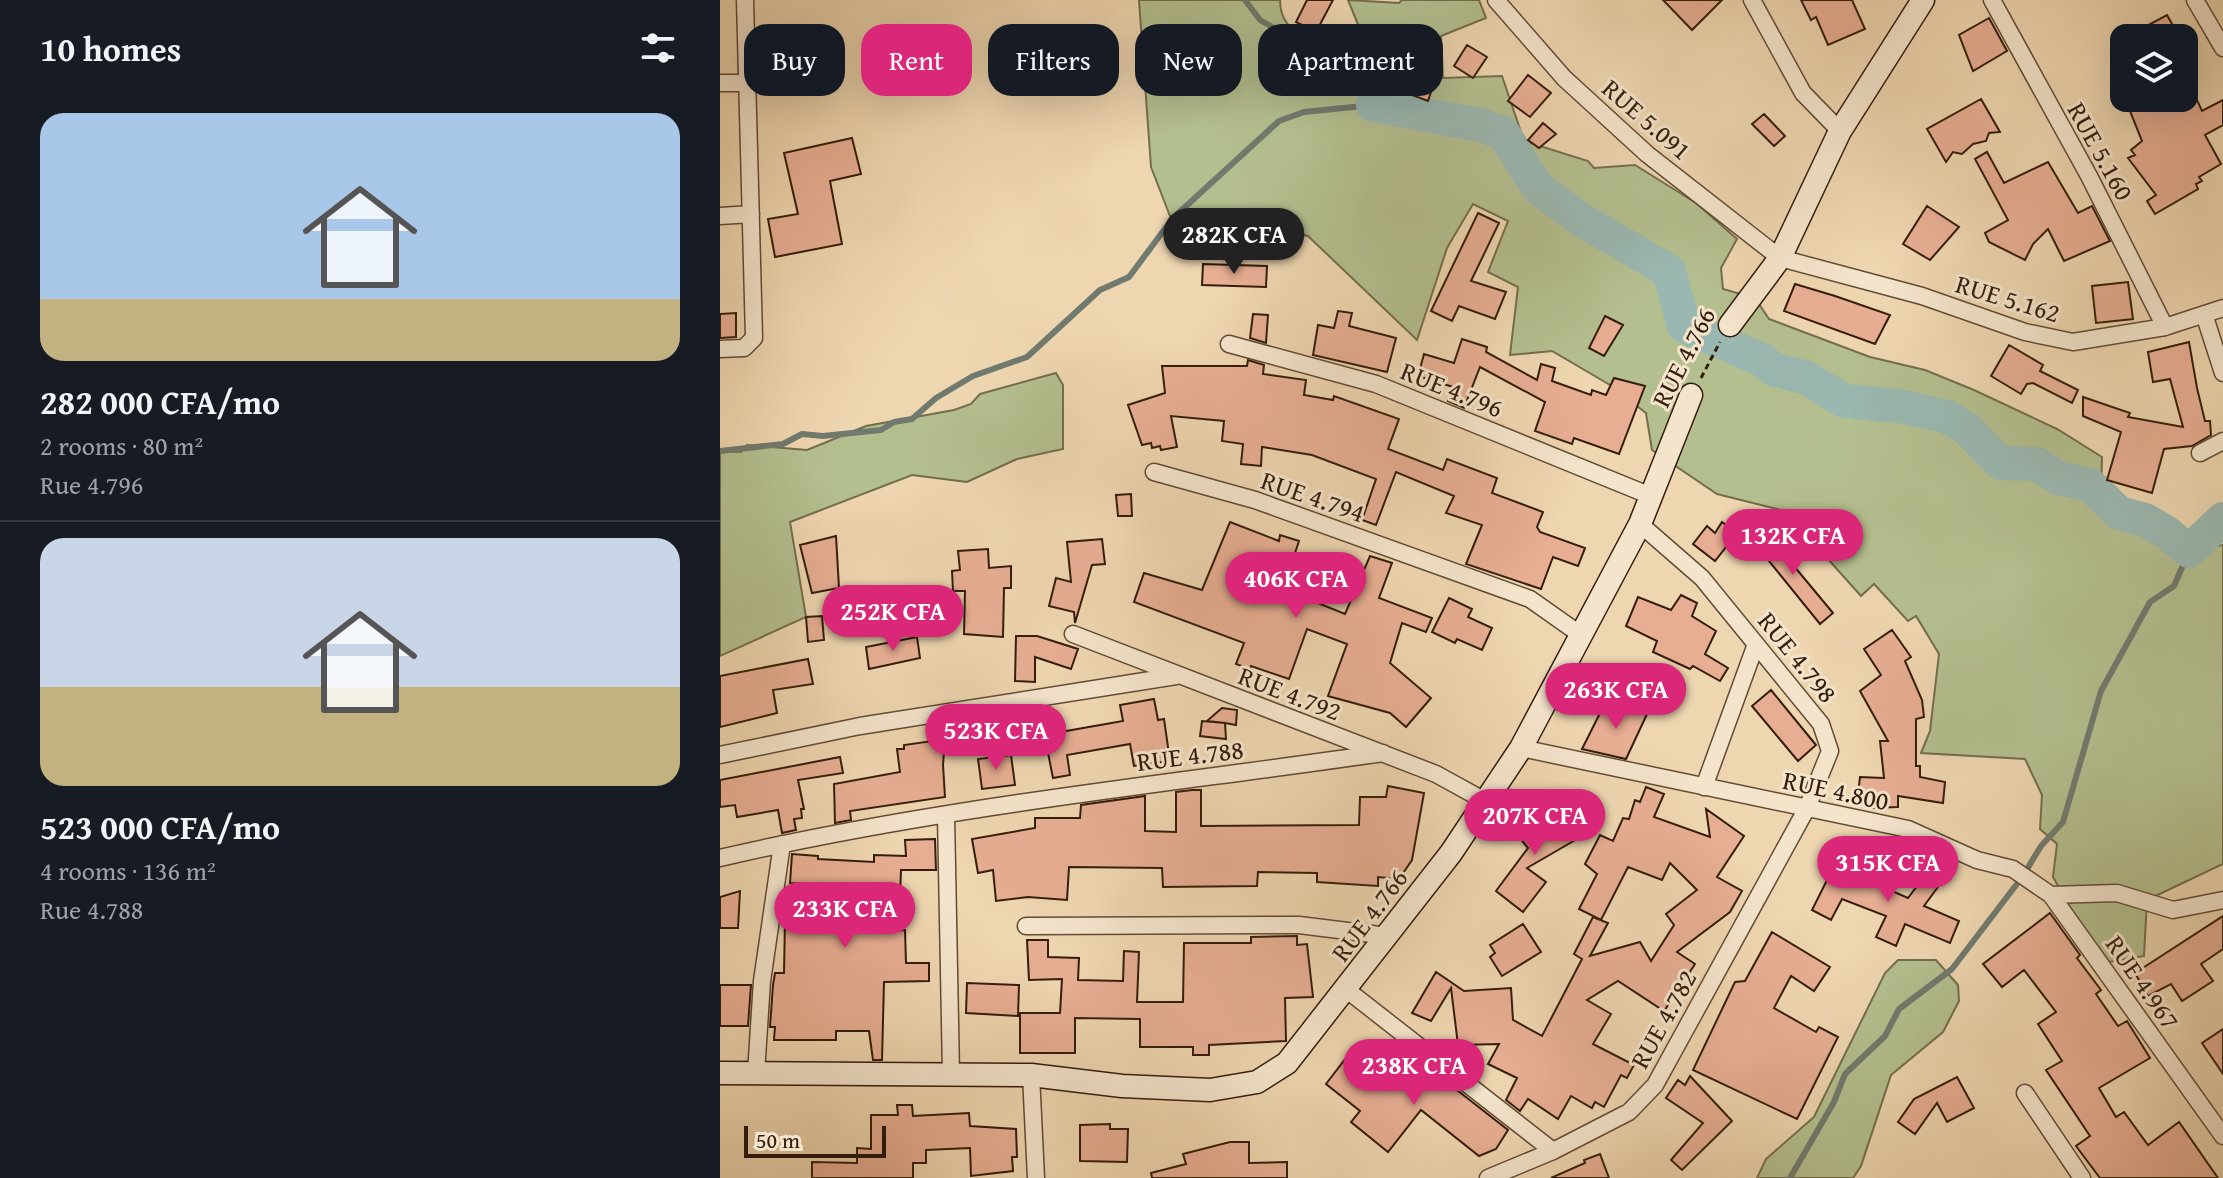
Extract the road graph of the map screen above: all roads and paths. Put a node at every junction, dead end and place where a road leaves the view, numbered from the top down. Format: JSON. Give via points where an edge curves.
{"nodes":[{"id":1,"x":745,"y":0,"type":"edge"},
{"id":2,"x":1496,"y":0,"type":"edge"},
{"id":3,"x":1752,"y":0,"type":"edge"},
{"id":4,"x":1923,"y":0,"type":"edge"},
{"id":5,"x":1992,"y":0,"type":"edge"},
{"id":6,"x":2195,"y":0,"type":"edge"},
{"id":7,"x":746,"y":24,"type":"edge"},
{"id":8,"x":2223,"y":48,"type":"edge"},
{"id":9,"x":720,"y":83,"type":"edge"},
{"id":10,"x":744,"y":83,"type":"edge"},
{"id":11,"x":747,"y":96,"type":"edge"},
{"id":12,"x":1840,"y":131,"type":"junction"},
{"id":13,"x":751,"y":214,"type":"junction"},
{"id":14,"x":720,"y":216,"type":"edge"},
{"id":15,"x":1780,"y":258,"type":"junction"},
{"id":16,"x":2223,"y":308,"type":"edge"},
{"id":17,"x":2204,"y":314,"type":"junction"},
{"id":18,"x":1730,"y":325,"type":"joint"},
{"id":19,"x":2165,"y":327,"type":"junction"},
{"id":20,"x":1229,"y":344,"type":"dead end"},
{"id":21,"x":720,"y":349,"type":"edge"},
{"id":22,"x":2223,"y":373,"type":"edge"},
{"id":23,"x":1691,"y":395,"type":"joint"},
{"id":24,"x":2223,"y":441,"type":"edge"},
{"id":25,"x":2200,"y":453,"type":"dead end"},
{"id":26,"x":1154,"y":472,"type":"dead end"},
{"id":27,"x":1651,"y":496,"type":"junction"},
{"id":28,"x":1640,"y":524,"type":"junction"},
{"id":29,"x":1073,"y":634,"type":"dead end"},
{"id":30,"x":1581,"y":635,"type":"junction"},
{"id":31,"x":1756,"y":644,"type":"junction"},
{"id":32,"x":1176,"y":676,"type":"junction"},
{"id":33,"x":1521,"y":748,"type":"junction"},
{"id":34,"x":1383,"y":753,"type":"junction"},
{"id":35,"x":720,"y":755,"type":"edge"},
{"id":36,"x":1704,"y":787,"type":"junction"},
{"id":37,"x":1487,"y":802,"type":"junction"},
{"id":38,"x":1807,"y":808,"type":"junction"},
{"id":39,"x":946,"y":815,"type":"junction"},
{"id":40,"x":782,"y":844,"type":"junction"},
{"id":41,"x":720,"y":858,"type":"edge"},
{"id":42,"x":2051,"y":895,"type":"junction"},
{"id":43,"x":2223,"y":900,"type":"edge"},
{"id":44,"x":1026,"y":926,"type":"dead end"},
{"id":45,"x":1388,"y":936,"type":"junction"},
{"id":46,"x":1347,"y":990,"type":"junction"},
{"id":47,"x":720,"y":1073,"type":"edge"},
{"id":48,"x":756,"y":1073,"type":"junction"},
{"id":49,"x":951,"y":1074,"type":"junction"},
{"id":50,"x":1031,"y":1075,"type":"junction"},
{"id":51,"x":2025,"y":1093,"type":"dead end"},
{"id":52,"x":2223,"y":1136,"type":"edge"},
{"id":53,"x":1553,"y":1151,"type":"junction"},
{"id":54,"x":1036,"y":1178,"type":"edge"},
{"id":55,"x":1488,"y":1178,"type":"edge"},
{"id":56,"x":2082,"y":1178,"type":"edge"}],
"edges":[{"from":1,"to":7,"type":"street"},
{"from":2,"to":15,"type":"street","name":"RUE 5.091","via":[[1564,78],[1647,154]]},
{"from":3,"to":12,"type":"street","via":[[1803,93]]},
{"from":4,"to":12,"type":"street","name":"RUE 4.766"},
{"from":5,"to":19,"type":"street","name":"RUE 5.160"},
{"from":6,"to":8,"type":"street"},
{"from":9,"to":10,"type":"street"},
{"from":11,"to":13,"type":"street"},
{"from":12,"to":15,"type":"street","name":"RUE 4.766"},
{"from":13,"to":14,"type":"street"},
{"from":13,"to":21,"type":"street","via":[[754,338],[744,348]]},
{"from":15,"to":18,"type":"street","name":"RUE 4.766"},
{"from":15,"to":19,"type":"street","name":"RUE 5.162","via":[[1922,296],[2044,337],[2073,342]]},
{"from":16,"to":17,"type":"street","name":"RUE 5.162"},
{"from":17,"to":19,"type":"street","name":"RUE 5.162"},
{"from":17,"to":22,"type":"street"},
{"from":18,"to":23,"type":"path","name":"RUE 4.766"},
{"from":20,"to":27,"type":"street","name":"RUE 4.796","via":[[1376,384]]},
{"from":23,"to":27,"type":"street","name":"RUE 4.766"},
{"from":24,"to":25,"type":"street"},
{"from":26,"to":30,"type":"street","name":"RUE 4.794","via":[[1255,500],[1530,599]]},
{"from":27,"to":28,"type":"street","name":"RUE 4.766"},
{"from":28,"to":30,"type":"street","name":"RUE 4.766"},
{"from":28,"to":31,"type":"street","name":"RUE 4.798","via":[[1702,578]]},
{"from":29,"to":32,"type":"street","name":"RUE 4.792"},
{"from":30,"to":33,"type":"street","name":"RUE 4.766"},
{"from":31,"to":36,"type":"street"},
{"from":31,"to":38,"type":"street","name":"RUE 4.798","via":[[1828,736],[1830,751]]},
{"from":32,"to":34,"type":"street","name":"RUE 4.792"},
{"from":32,"to":35,"type":"street","via":[[860,726]]},
{"from":33,"to":36,"type":"street","name":"RUE 4.800"},
{"from":33,"to":37,"type":"street","name":"RUE 4.766"},
{"from":34,"to":37,"type":"street","name":"RUE 4.792"},
{"from":34,"to":39,"type":"street","name":"RUE 4.788","via":[[1075,792]]},
{"from":36,"to":38,"type":"street","name":"RUE 4.800"},
{"from":37,"to":45,"type":"street","name":"RUE 4.766"},
{"from":38,"to":42,"type":"street","name":"RUE 4.800","via":[[1908,829],[1977,860],[2013,869]]},
{"from":38,"to":53,"type":"street","name":"RUE 4.782","via":[[1655,1085],[1629,1112]]},
{"from":39,"to":40,"type":"street","name":"RUE 4.788"},
{"from":39,"to":49,"type":"street"},
{"from":40,"to":41,"type":"street","name":"RUE 4.788"},
{"from":40,"to":48,"type":"street","via":[[762,981]]},
{"from":42,"to":43,"type":"street","via":[[2117,893],[2173,910]]},
{"from":42,"to":52,"type":"street","name":"RUE 4.967"},
{"from":44,"to":45,"type":"street","via":[[1299,925]]},
{"from":45,"to":46,"type":"street","name":"RUE 4.766"},
{"from":46,"to":50,"type":"street","name":"RUE 4.766","via":[[1287,1063],[1257,1082],[1210,1090]]},
{"from":46,"to":53,"type":"street"},
{"from":47,"to":48,"type":"street","name":"RUE 4.766"},
{"from":48,"to":49,"type":"street","name":"RUE 4.766"},
{"from":49,"to":50,"type":"street","name":"RUE 4.766"},
{"from":50,"to":54,"type":"street"},
{"from":51,"to":56,"type":"street"},
{"from":53,"to":55,"type":"street","name":"RUE 4.782"}]}
